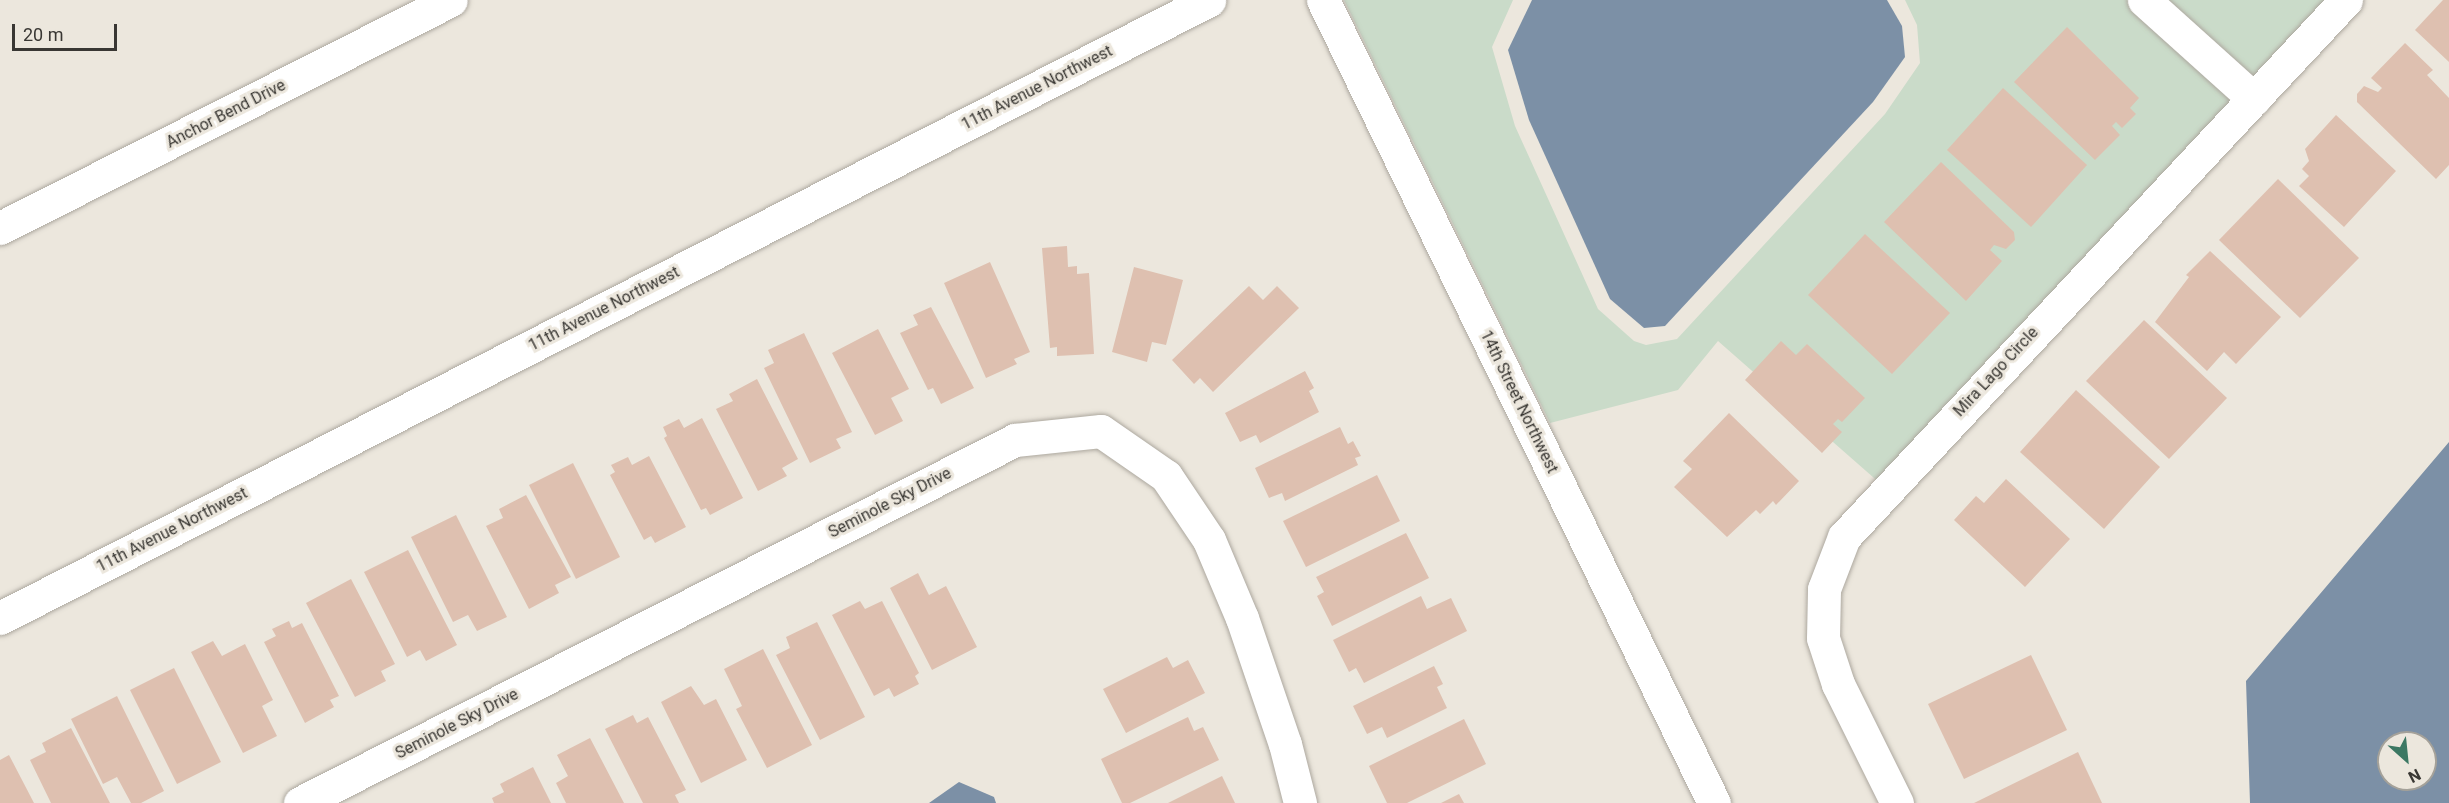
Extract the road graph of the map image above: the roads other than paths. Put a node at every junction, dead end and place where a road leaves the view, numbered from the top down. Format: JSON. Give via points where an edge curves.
{"nodes":[{"id":1,"x":1209,"y":0,"type":"edge"},
{"id":2,"x":1323,"y":0,"type":"edge"},
{"id":3,"x":2144,"y":0,"type":"edge"},
{"id":4,"x":2346,"y":0,"type":"edge"},
{"id":5,"x":432,"y":4,"type":"edge"},
{"id":6,"x":2254,"y":99,"type":"junction"},
{"id":7,"x":0,"y":228,"type":"edge"},
{"id":8,"x":0,"y":618,"type":"edge"},
{"id":9,"x":300,"y":803,"type":"edge"},
{"id":10,"x":1300,"y":803,"type":"edge"},
{"id":11,"x":1714,"y":803,"type":"edge"},
{"id":12,"x":1897,"y":803,"type":"edge"}],
"edges":[{"from":1,"to":8,"type":"street","name":"11th Avenue Northwest"},
{"from":2,"to":11,"type":"street","name":"14th Street Northwest"},
{"from":3,"to":6,"type":"street"},
{"from":4,"to":6,"type":"street","name":"Mira Lago Circle"},
{"from":5,"to":7,"type":"street","name":"Anchor Bend Drive"},
{"from":6,"to":12,"type":"street","name":"Mira Lago Circle","via":[[1859,517],[1836,552],[1822,606],[1827,658]]},
{"from":9,"to":10,"type":"street","name":"Seminole Sky Drive","via":[[1015,440],[1101,431],[1166,476],[1209,540],[1253,649]]}]}
